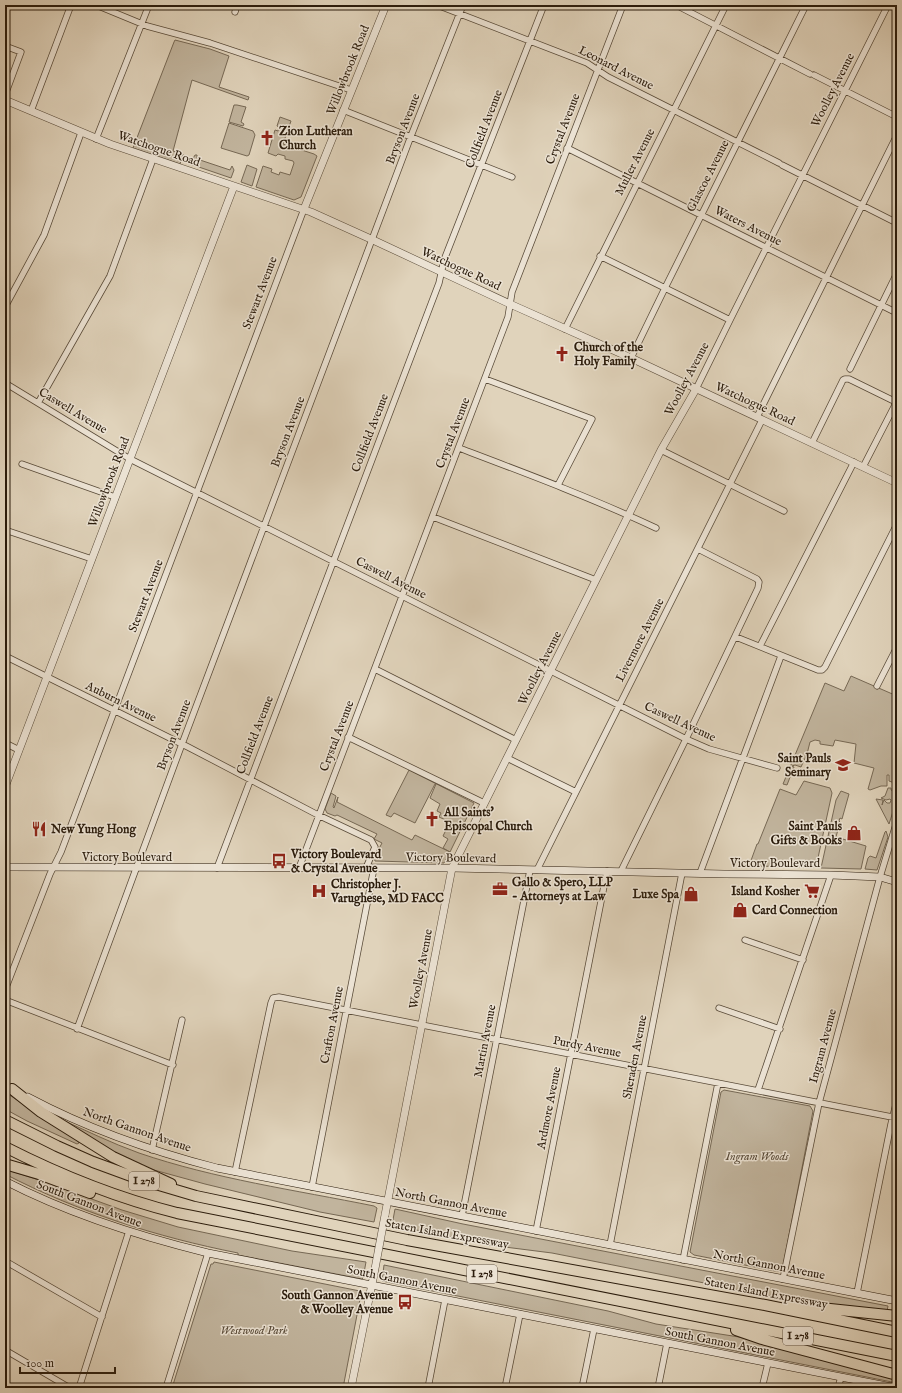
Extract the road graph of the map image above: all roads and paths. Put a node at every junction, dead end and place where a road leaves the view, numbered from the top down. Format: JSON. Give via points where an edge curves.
{"nodes":[{"id":1,"x":71,"y":5,"type":"edge"},
{"id":2,"x":96,"y":5,"type":"edge"},
{"id":3,"x":148,"y":5,"type":"edge"},
{"id":4,"x":237,"y":5,"type":"edge"},
{"id":5,"x":386,"y":5,"type":"edge"},
{"id":6,"x":437,"y":5,"type":"edge"},
{"id":7,"x":463,"y":5,"type":"edge"},
{"id":8,"x":544,"y":5,"type":"edge"},
{"id":9,"x":623,"y":5,"type":"edge"},
{"id":10,"x":676,"y":5,"type":"edge"},
{"id":11,"x":726,"y":5,"type":"edge"},
{"id":12,"x":806,"y":5,"type":"edge"},
{"id":13,"x":888,"y":5,"type":"edge"},
{"id":14,"x":235,"y":12,"type":"dead end"},
{"id":15,"x":460,"y":14,"type":"junction"},
{"id":16,"x":141,"y":24,"type":"junction"},
{"id":17,"x":715,"y":26,"type":"junction"},
{"id":18,"x":530,"y":41,"type":"junction"},
{"id":19,"x":5,"y":46,"type":"edge"},
{"id":20,"x":780,"y":58,"type":"junction"},
{"id":21,"x":597,"y":71,"type":"junction"},
{"id":22,"x":351,"y":90,"type":"junction"},
{"id":23,"x":845,"y":91,"type":"junction"},
{"id":24,"x":6,"y":101,"type":"edge"},
{"id":25,"x":31,"y":110,"type":"junction"},
{"id":26,"x":343,"y":110,"type":"junction"},
{"id":27,"x":673,"y":110,"type":"junction"},
{"id":28,"x":897,"y":117,"type":"edge"},
{"id":29,"x":81,"y":133,"type":"junction"},
{"id":30,"x":897,"y":135,"type":"edge"},
{"id":31,"x":411,"y":136,"type":"junction"},
{"id":32,"x":96,"y":139,"type":"junction"},
{"id":33,"x":738,"y":143,"type":"junction"},
{"id":34,"x":567,"y":148,"type":"junction"},
{"id":35,"x":152,"y":159,"type":"junction"},
{"id":36,"x":482,"y":164,"type":"junction"},
{"id":37,"x":802,"y":175,"type":"junction"},
{"id":38,"x":512,"y":177,"type":"dead end"},
{"id":39,"x":637,"y":182,"type":"junction"},
{"id":40,"x":234,"y":186,"type":"junction"},
{"id":41,"x":862,"y":205,"type":"junction"},
{"id":42,"x":304,"y":209,"type":"junction"},
{"id":43,"x":701,"y":215,"type":"junction"},
{"id":44,"x":897,"y":223,"type":"edge"},
{"id":45,"x":373,"y":240,"type":"junction"},
{"id":46,"x":766,"y":248,"type":"junction"},
{"id":47,"x":600,"y":256,"type":"junction"},
{"id":48,"x":442,"y":272,"type":"junction"},
{"id":49,"x":897,"y":273,"type":"edge"},
{"id":50,"x":825,"y":278,"type":"junction"},
{"id":51,"x":665,"y":288,"type":"junction"},
{"id":52,"x":510,"y":304,"type":"junction"},
{"id":53,"x":881,"y":306,"type":"junction"},
{"id":54,"x":5,"y":307,"type":"edge"},
{"id":55,"x":897,"y":314,"type":"edge"},
{"id":56,"x":730,"y":320,"type":"junction"},
{"id":57,"x":564,"y":329,"type":"junction"},
{"id":58,"x":631,"y":358,"type":"junction"},
{"id":59,"x":850,"y":369,"type":"dead end"},
{"id":60,"x":485,"y":379,"type":"junction"},
{"id":61,"x":5,"y":383,"type":"edge"},
{"id":62,"x":696,"y":389,"type":"junction"},
{"id":63,"x":897,"y":402,"type":"edge"},
{"id":64,"x":38,"y":403,"type":"junction"},
{"id":65,"x":760,"y":418,"type":"junction"},
{"id":66,"x":812,"y":443,"type":"junction"},
{"id":67,"x":459,"y":448,"type":"junction"},
{"id":68,"x":661,"y":450,"type":"junction"},
{"id":69,"x":130,"y":459,"type":"junction"},
{"id":70,"x":854,"y":462,"type":"junction"},
{"id":71,"x":22,"y":464,"type":"dead end"},
{"id":72,"x":863,"y":467,"type":"junction"},
{"id":73,"x":897,"y":483,"type":"edge"},
{"id":74,"x":730,"y":484,"type":"junction"},
{"id":75,"x":558,"y":486,"type":"junction"},
{"id":76,"x":197,"y":492,"type":"junction"},
{"id":77,"x":115,"y":497,"type":"junction"},
{"id":78,"x":784,"y":511,"type":"dead end"},
{"id":79,"x":629,"y":515,"type":"junction"},
{"id":80,"x":433,"y":517,"type":"junction"},
{"id":81,"x":897,"y":524,"type":"edge"},
{"id":82,"x":265,"y":527,"type":"junction"},
{"id":83,"x":656,"y":528,"type":"dead end"},
{"id":84,"x":5,"y":530,"type":"edge"},
{"id":85,"x":698,"y":549,"type":"junction"},
{"id":86,"x":92,"y":559,"type":"junction"},
{"id":87,"x":334,"y":561,"type":"junction"},
{"id":88,"x":596,"y":580,"type":"junction"},
{"id":89,"x":403,"y":596,"type":"junction"},
{"id":90,"x":736,"y":637,"type":"junction"},
{"id":91,"x":760,"y":646,"type":"junction"},
{"id":92,"x":897,"y":646,"type":"edge"},
{"id":93,"x":5,"y":656,"type":"edge"},
{"id":94,"x":781,"y":656,"type":"junction"},
{"id":95,"x":375,"y":669,"type":"junction"},
{"id":96,"x":551,"y":671,"type":"junction"},
{"id":97,"x":47,"y":677,"type":"junction"},
{"id":98,"x":877,"y":686,"type":"dead end"},
{"id":99,"x":619,"y":706,"type":"junction"},
{"id":100,"x":114,"y":710,"type":"junction"},
{"id":101,"x":348,"y":737,"type":"junction"},
{"id":102,"x":686,"y":739,"type":"junction"},
{"id":103,"x":516,"y":740,"type":"junction"},
{"id":104,"x":5,"y":743,"type":"edge"},
{"id":105,"x":182,"y":744,"type":"junction"},
{"id":106,"x":19,"y":750,"type":"junction"},
{"id":107,"x":507,"y":758,"type":"junction"},
{"id":108,"x":742,"y":759,"type":"junction"},
{"id":109,"x":777,"y":768,"type":"dead end"},
{"id":110,"x":250,"y":779,"type":"junction"},
{"id":111,"x":5,"y":787,"type":"edge"},
{"id":112,"x":576,"y":792,"type":"junction"},
{"id":113,"x":484,"y":803,"type":"junction"},
{"id":114,"x":318,"y":815,"type":"junction"},
{"id":115,"x":897,"y":821,"type":"edge"},
{"id":116,"x":5,"y":867,"type":"edge"},
{"id":117,"x":53,"y":867,"type":"junction"},
{"id":118,"x":136,"y":868,"type":"junction"},
{"id":119,"x":217,"y":868,"type":"junction"},
{"id":120,"x":299,"y":868,"type":"junction"},
{"id":121,"x":366,"y":868,"type":"junction"},
{"id":122,"x":374,"y":868,"type":"junction"},
{"id":123,"x":452,"y":868,"type":"junction"},
{"id":124,"x":534,"y":870,"type":"junction"},
{"id":125,"x":606,"y":871,"type":"junction"},
{"id":126,"x":621,"y":872,"type":"junction"},
{"id":127,"x":682,"y":872,"type":"junction"},
{"id":128,"x":700,"y":873,"type":"junction"},
{"id":129,"x":831,"y":875,"type":"junction"},
{"id":130,"x":880,"y":878,"type":"junction"},
{"id":131,"x":897,"y":882,"type":"edge"},
{"id":132,"x":745,"y":940,"type":"dead end"},
{"id":133,"x":803,"y":960,"type":"junction"},
{"id":134,"x":5,"y":990,"type":"edge"},
{"id":135,"x":5,"y":1000,"type":"edge"},
{"id":136,"x":719,"y":1008,"type":"dead end"},
{"id":137,"x":346,"y":1010,"type":"junction"},
{"id":138,"x":182,"y":1020,"type":"dead end"},
{"id":139,"x":422,"y":1025,"type":"junction"},
{"id":140,"x":77,"y":1029,"type":"junction"},
{"id":141,"x":780,"y":1029,"type":"junction"},
{"id":142,"x":497,"y":1040,"type":"junction"},
{"id":143,"x":571,"y":1055,"type":"junction"},
{"id":144,"x":172,"y":1065,"type":"junction"},
{"id":145,"x":644,"y":1069,"type":"junction"},
{"id":146,"x":718,"y":1083,"type":"junction"},
{"id":147,"x":12,"y":1088,"type":"joint"},
{"id":148,"x":758,"y":1090,"type":"junction"},
{"id":149,"x":897,"y":1100,"type":"edge"},
{"id":150,"x":819,"y":1103,"type":"junction"},
{"id":151,"x":895,"y":1118,"type":"edge"},
{"id":152,"x":5,"y":1120,"type":"edge"},
{"id":153,"x":5,"y":1147,"type":"edge"},
{"id":154,"x":152,"y":1150,"type":"junction"},
{"id":155,"x":5,"y":1164,"type":"edge"},
{"id":156,"x":235,"y":1172,"type":"junction"},
{"id":157,"x":5,"y":1181,"type":"edge"},
{"id":158,"x":312,"y":1187,"type":"junction"},
{"id":159,"x":196,"y":1196,"type":"junction"},
{"id":160,"x":120,"y":1197,"type":"junction"},
{"id":161,"x":387,"y":1202,"type":"junction"},
{"id":162,"x":462,"y":1216,"type":"junction"},
{"id":163,"x":536,"y":1231,"type":"junction"},
{"id":164,"x":129,"y":1232,"type":"junction"},
{"id":165,"x":610,"y":1245,"type":"junction"},
{"id":166,"x":208,"y":1253,"type":"junction"},
{"id":167,"x":683,"y":1260,"type":"junction"},
{"id":168,"x":5,"y":1261,"type":"edge"},
{"id":169,"x":783,"y":1279,"type":"junction"},
{"id":170,"x":372,"y":1285,"type":"junction"},
{"id":171,"x":857,"y":1293,"type":"junction"},
{"id":172,"x":445,"y":1300,"type":"junction"},
{"id":173,"x":897,"y":1301,"type":"edge"},
{"id":174,"x":765,"y":1305,"type":"junction"},
{"id":175,"x":520,"y":1314,"type":"junction"},
{"id":176,"x":897,"y":1316,"type":"edge"},
{"id":177,"x":102,"y":1317,"type":"junction"},
{"id":178,"x":698,"y":1317,"type":"junction"},
{"id":179,"x":594,"y":1328,"type":"junction"},
{"id":180,"x":897,"y":1332,"type":"edge"},
{"id":181,"x":667,"y":1343,"type":"junction"},
{"id":182,"x":5,"y":1350,"type":"edge"},
{"id":183,"x":897,"y":1356,"type":"edge"},
{"id":184,"x":768,"y":1363,"type":"junction"},
{"id":185,"x":897,"y":1375,"type":"edge"},
{"id":186,"x":841,"y":1377,"type":"junction"},
{"id":187,"x":70,"y":1388,"type":"edge"},
{"id":188,"x":79,"y":1388,"type":"edge"},
{"id":189,"x":166,"y":1388,"type":"edge"},
{"id":190,"x":351,"y":1388,"type":"edge"},
{"id":191,"x":428,"y":1388,"type":"edge"},
{"id":192,"x":505,"y":1388,"type":"edge"},
{"id":193,"x":582,"y":1388,"type":"edge"},
{"id":194,"x":658,"y":1388,"type":"edge"},
{"id":195,"x":762,"y":1388,"type":"edge"},
{"id":196,"x":838,"y":1388,"type":"edge"},
{"id":197,"x":897,"y":1388,"type":"edge"}],
"edges":[{"from":1,"to":25,"type":"street"},
{"from":2,"to":16,"type":"street"},
{"from":3,"to":16,"type":"street"},
{"from":4,"to":14,"type":"street"},
{"from":5,"to":22,"type":"street","name":"Willowbrook Road"},
{"from":6,"to":15,"type":"street","name":"Leonard Avenue"},
{"from":7,"to":15,"type":"street","name":"Bryson Avenue"},
{"from":8,"to":18,"type":"street","name":"Collfield Avenue"},
{"from":9,"to":21,"type":"street","name":"Crystal Avenue"},
{"from":10,"to":17,"type":"street"},
{"from":11,"to":17,"type":"street","name":"Muller Avenue"},
{"from":12,"to":20,"type":"street","name":"Glascoe Avenue"},
{"from":13,"to":23,"type":"street","name":"Woolley Avenue"},
{"from":15,"to":18,"type":"street","name":"Leonard Avenue"},
{"from":15,"to":31,"type":"street","name":"Bryson Avenue"},
{"from":16,"to":22,"type":"street","via":[[210,43]]},
{"from":16,"to":32,"type":"street"},
{"from":17,"to":20,"type":"street"},
{"from":17,"to":27,"type":"street","name":"Muller Avenue"},
{"from":18,"to":21,"type":"street","name":"Leonard Avenue","via":[[587,63]]},
{"from":18,"to":36,"type":"street","name":"Collfield Avenue"},
{"from":19,"to":24,"type":"street","via":[[21,52]]},
{"from":20,"to":23,"type":"street"},
{"from":20,"to":33,"type":"street","name":"Glascoe Avenue"},
{"from":21,"to":27,"type":"street","name":"Leonard Avenue"},
{"from":21,"to":34,"type":"street","name":"Crystal Avenue"},
{"from":22,"to":26,"type":"street","name":"Willowbrook Road"},
{"from":23,"to":28,"type":"street"},
{"from":23,"to":37,"type":"street","name":"Woolley Avenue"},
{"from":24,"to":25,"type":"street","name":"Watchogue Road"},
{"from":25,"to":29,"type":"street","name":"Watchogue Road"},
{"from":26,"to":31,"type":"street"},
{"from":26,"to":42,"type":"street","name":"Willowbrook Road"},
{"from":27,"to":33,"type":"street","name":"Leonard Avenue"},
{"from":27,"to":39,"type":"street","name":"Muller Avenue"},
{"from":29,"to":32,"type":"street","name":"Watchogue Road"},
{"from":29,"to":54,"type":"street","via":[[44,235]]},
{"from":30,"to":41,"type":"street","name":"Livermore Avenue"},
{"from":31,"to":36,"type":"street"},
{"from":31,"to":45,"type":"street","name":"Bryson Avenue"},
{"from":32,"to":35,"type":"street","name":"Watchogue Road"},
{"from":33,"to":37,"type":"street","name":"Leonard Avenue"},
{"from":33,"to":43,"type":"street","name":"Glascoe Avenue"},
{"from":34,"to":39,"type":"street","name":"Waters Avenue"},
{"from":34,"to":52,"type":"street","name":"Crystal Avenue","via":[[512,292]]},
{"from":35,"to":40,"type":"street","name":"Watchogue Road"},
{"from":35,"to":64,"type":"street","via":[[110,276]]},
{"from":36,"to":38,"type":"street"},
{"from":36,"to":48,"type":"street","name":"Collfield Avenue","via":[[444,260]]},
{"from":37,"to":41,"type":"street","name":"Leonard Avenue"},
{"from":37,"to":46,"type":"street","name":"Woolley Avenue"},
{"from":39,"to":43,"type":"street","name":"Waters Avenue"},
{"from":39,"to":47,"type":"street","name":"Muller Avenue"},
{"from":40,"to":42,"type":"street","name":"Watchogue Road"},
{"from":40,"to":69,"type":"street","name":"Willowbrook Road"},
{"from":41,"to":44,"type":"street","name":"Leonard Avenue"},
{"from":41,"to":50,"type":"street","name":"Livermore Avenue"},
{"from":42,"to":45,"type":"street","name":"Watchogue Road"},
{"from":42,"to":76,"type":"street","name":"Stewart Avenue"},
{"from":43,"to":46,"type":"street","name":"Waters Avenue"},
{"from":43,"to":51,"type":"street","name":"Glascoe Avenue"},
{"from":45,"to":48,"type":"street","name":"Watchogue Road"},
{"from":45,"to":82,"type":"street","name":"Bryson Avenue"},
{"from":46,"to":50,"type":"street","name":"Waters Avenue"},
{"from":46,"to":56,"type":"street","name":"Woolley Avenue"},
{"from":47,"to":51,"type":"street"},
{"from":47,"to":57,"type":"street","name":"Muller Avenue"},
{"from":48,"to":52,"type":"street","name":"Watchogue Road"},
{"from":48,"to":87,"type":"street","name":"Collfield Avenue"},
{"from":49,"to":53,"type":"street"},
{"from":50,"to":53,"type":"street","name":"Waters Avenue"},
{"from":50,"to":65,"type":"street","name":"Livermore Avenue"},
{"from":51,"to":56,"type":"street"},
{"from":51,"to":58,"type":"street","name":"Glascoe Avenue"},
{"from":52,"to":57,"type":"street","name":"Watchogue Road"},
{"from":52,"to":60,"type":"street","name":"Crystal Avenue","via":[[508,317]]},
{"from":53,"to":55,"type":"street","name":"Waters Avenue"},
{"from":53,"to":59,"type":"street"},
{"from":56,"to":62,"type":"street","name":"Woolley Avenue"},
{"from":57,"to":58,"type":"street","name":"Watchogue Road"},
{"from":58,"to":62,"type":"street","name":"Watchogue Road"},
{"from":60,"to":67,"type":"street","name":"Crystal Avenue"},
{"from":60,"to":75,"type":"street","via":[[592,420]]},
{"from":61,"to":64,"type":"street","name":"Caswell Avenue"},
{"from":62,"to":65,"type":"street","name":"Watchogue Road"},
{"from":62,"to":68,"type":"street","name":"Woolley Avenue"},
{"from":63,"to":66,"type":"street","via":[[845,379]]},
{"from":63,"to":72,"type":"street"},
{"from":64,"to":69,"type":"street","name":"Caswell Avenue"},
{"from":65,"to":66,"type":"street","name":"Watchogue Road"},
{"from":65,"to":74,"type":"street","name":"Livermore Avenue"},
{"from":66,"to":70,"type":"street","name":"Watchogue Road"},
{"from":67,"to":75,"type":"street"},
{"from":67,"to":80,"type":"street","name":"Crystal Avenue"},
{"from":68,"to":74,"type":"street"},
{"from":68,"to":79,"type":"street","name":"Woolley Avenue"},
{"from":69,"to":76,"type":"street","name":"Caswell Avenue"},
{"from":69,"to":77,"type":"street","name":"Willowbrook Road"},
{"from":70,"to":72,"type":"street","name":"Watchogue Road"},
{"from":70,"to":91,"type":"street"},
{"from":71,"to":77,"type":"street"},
{"from":72,"to":73,"type":"street","name":"Watchogue Road"},
{"from":74,"to":78,"type":"street"},
{"from":74,"to":85,"type":"street","name":"Livermore Avenue"},
{"from":75,"to":79,"type":"street"},
{"from":76,"to":82,"type":"street","name":"Caswell Avenue"},
{"from":76,"to":100,"type":"street","name":"Stewart Avenue"},
{"from":77,"to":86,"type":"street","name":"Willowbrook Road"},
{"from":79,"to":83,"type":"street"},
{"from":79,"to":88,"type":"street","name":"Woolley Avenue"},
{"from":80,"to":88,"type":"street"},
{"from":80,"to":89,"type":"street","name":"Crystal Avenue"},
{"from":81,"to":94,"type":"street","via":[[825,668],[818,670]]},
{"from":82,"to":87,"type":"street","name":"Caswell Avenue"},
{"from":82,"to":105,"type":"street","name":"Bryson Avenue"},
{"from":84,"to":86,"type":"street"},
{"from":85,"to":90,"type":"street","via":[[759,582]]},
{"from":85,"to":99,"type":"street","name":"Livermore Avenue"},
{"from":86,"to":97,"type":"street","name":"Willowbrook Road"},
{"from":87,"to":89,"type":"street","name":"Caswell Avenue"},
{"from":87,"to":110,"type":"street","name":"Collfield Avenue"},
{"from":88,"to":96,"type":"street","name":"Woolley Avenue"},
{"from":89,"to":95,"type":"street","name":"Crystal Avenue"},
{"from":89,"to":96,"type":"street","name":"Caswell Avenue"},
{"from":90,"to":91,"type":"street"},
{"from":90,"to":102,"type":"street"},
{"from":91,"to":94,"type":"street"},
{"from":92,"to":98,"type":"street"},
{"from":93,"to":97,"type":"street","name":"Auburn Avenue"},
{"from":94,"to":108,"type":"street"},
{"from":95,"to":101,"type":"street","name":"Crystal Avenue"},
{"from":95,"to":103,"type":"street"},
{"from":96,"to":99,"type":"street","name":"Caswell Avenue"},
{"from":96,"to":103,"type":"street","name":"Woolley Avenue"},
{"from":97,"to":100,"type":"street","name":"Auburn Avenue"},
{"from":97,"to":106,"type":"street","name":"Willowbrook Road"},
{"from":99,"to":102,"type":"street","name":"Caswell Avenue"},
{"from":99,"to":112,"type":"street","name":"Livermore Avenue"},
{"from":100,"to":105,"type":"street","name":"Auburn Avenue"},
{"from":100,"to":117,"type":"street","name":"Stewart Avenue","via":[[61,852]]},
{"from":101,"to":113,"type":"street"},
{"from":101,"to":114,"type":"street","name":"Crystal Avenue"},
{"from":102,"to":108,"type":"street","name":"Caswell Avenue"},
{"from":102,"to":126,"type":"street"},
{"from":103,"to":107,"type":"street","name":"Woolley Avenue"},
{"from":104,"to":106,"type":"street"},
{"from":105,"to":110,"type":"street","name":"Auburn Avenue"},
{"from":105,"to":118,"type":"street","name":"Bryson Avenue"},
{"from":106,"to":111,"type":"street","name":"Willowbrook Road"},
{"from":107,"to":112,"type":"street"},
{"from":107,"to":113,"type":"street","name":"Woolley Avenue"},
{"from":108,"to":109,"type":"street","name":"Caswell Avenue"},
{"from":108,"to":128,"type":"street"},
{"from":110,"to":114,"type":"street","name":"Auburn Avenue"},
{"from":110,"to":119,"type":"street","name":"Collfield Avenue"},
{"from":112,"to":124,"type":"street","name":"Livermore Avenue"},
{"from":113,"to":123,"type":"street","name":"Woolley Avenue"},
{"from":114,"to":120,"type":"street","name":"Crystal Avenue"},
{"from":114,"to":121,"type":"street","name":"Auburn Avenue","via":[[371,840],[375,846]]},
{"from":115,"to":130,"type":"street","name":"Ingram Avenue"},
{"from":116,"to":117,"type":"street","name":"Victory Boulevard"},
{"from":117,"to":118,"type":"street","name":"Victory Boulevard"},
{"from":117,"to":134,"type":"street","name":"Stewart Avenue"},
{"from":118,"to":119,"type":"street","name":"Victory Boulevard"},
{"from":118,"to":140,"type":"street","name":"Bryson Avenue"},
{"from":119,"to":120,"type":"street","name":"Victory Boulevard"},
{"from":120,"to":121,"type":"street","name":"Victory Boulevard"},
{"from":121,"to":122,"type":"street","name":"Victory Boulevard"},
{"from":122,"to":123,"type":"street","name":"Victory Boulevard"},
{"from":122,"to":137,"type":"street","name":"Crafton Avenue"},
{"from":123,"to":124,"type":"street","name":"Victory Boulevard"},
{"from":123,"to":139,"type":"street","name":"Woolley Avenue"},
{"from":124,"to":125,"type":"street","name":"Victory Boulevard"},
{"from":124,"to":142,"type":"street","name":"Martin Avenue"},
{"from":125,"to":126,"type":"street","name":"Victory Boulevard"},
{"from":125,"to":143,"type":"street","name":"Ardmore Avenue"},
{"from":126,"to":127,"type":"street","name":"Victory Boulevard"},
{"from":127,"to":128,"type":"street","name":"Victory Boulevard"},
{"from":127,"to":145,"type":"street","name":"Sheraden Avenue"},
{"from":128,"to":129,"type":"street","name":"Victory Boulevard"},
{"from":129,"to":130,"type":"street","name":"Victory Boulevard"},
{"from":129,"to":133,"type":"street"},
{"from":130,"to":131,"type":"street","name":"Victory Boulevard"},
{"from":130,"to":150,"type":"street","name":"Ingram Avenue"},
{"from":132,"to":133,"type":"street"},
{"from":133,"to":141,"type":"street"},
{"from":135,"to":140,"type":"street"},
{"from":136,"to":141,"type":"street"},
{"from":137,"to":139,"type":"street","name":"Purdy Avenue"},
{"from":137,"to":156,"type":"street","name":"Purdy Avenue","via":[[273,998]]},
{"from":137,"to":158,"type":"street","name":"Crafton Avenue"},
{"from":138,"to":144,"type":"street"},
{"from":139,"to":142,"type":"street","name":"Purdy Avenue"},
{"from":139,"to":161,"type":"street","name":"Woolley Avenue"},
{"from":140,"to":144,"type":"street"},
{"from":141,"to":148,"type":"street"},
{"from":142,"to":143,"type":"street","name":"Purdy Avenue"},
{"from":142,"to":162,"type":"street","name":"Martin Avenue"},
{"from":143,"to":145,"type":"street","name":"Purdy Avenue"},
{"from":143,"to":163,"type":"street","name":"Ardmore Avenue"},
{"from":144,"to":154,"type":"street"},
{"from":145,"to":146,"type":"street","name":"Purdy Avenue"},
{"from":145,"to":165,"type":"street","name":"Sheraden Avenue"},
{"from":146,"to":148,"type":"street","name":"Purdy Avenue"},
{"from":146,"to":167,"type":"street"},
{"from":147,"to":154,"type":"street","name":"North Gannon Avenue","via":[[91,1127]]},
{"from":147,"to":159,"type":"highway","via":[[41,1112],[113,1157]]},
{"from":148,"to":150,"type":"street","name":"Purdy Avenue"},
{"from":149,"to":151,"type":"street"},
{"from":150,"to":151,"type":"street","name":"Purdy Avenue"},
{"from":150,"to":169,"type":"street","name":"Ingram Avenue"},
{"from":151,"to":171,"type":"street"},
{"from":152,"to":159,"type":"highway","name":"Staten Island Expressway","number":"I 278","via":[[104,1166]]},
{"from":153,"to":160,"type":"highway","number":"I 278","via":[[48,1168]]},
{"from":154,"to":156,"type":"street","name":"North Gannon Avenue"},
{"from":155,"to":160,"type":"highway","via":[[94,1194]]},
{"from":156,"to":158,"type":"street","name":"North Gannon Avenue"},
{"from":157,"to":164,"type":"street","name":"South Gannon Avenue","via":[[74,1212]]},
{"from":158,"to":161,"type":"street","name":"North Gannon Avenue"},
{"from":159,"to":174,"type":"highway","name":"Staten Island Expressway","number":"I 278","via":[[407,1240]]},
{"from":160,"to":178,"type":"highway","number":"I 278","via":[[212,1221]]},
{"from":161,"to":162,"type":"street","name":"North Gannon Avenue"},
{"from":161,"to":170,"type":"street","name":"Woolley Avenue","bridge":true},
{"from":162,"to":163,"type":"street","name":"North Gannon Avenue"},
{"from":163,"to":165,"type":"street","name":"North Gannon Avenue"},
{"from":164,"to":166,"type":"street","name":"South Gannon Avenue"},
{"from":164,"to":177,"type":"street"},
{"from":165,"to":167,"type":"street","name":"North Gannon Avenue"},
{"from":166,"to":170,"type":"street","name":"South Gannon Avenue"},
{"from":166,"to":189,"type":"street"},
{"from":167,"to":169,"type":"street","name":"North Gannon Avenue"},
{"from":168,"to":177,"type":"street"},
{"from":169,"to":171,"type":"street","name":"North Gannon Avenue"},
{"from":170,"to":172,"type":"street","name":"South Gannon Avenue"},
{"from":170,"to":190,"type":"street","name":"Woolley Avenue"},
{"from":171,"to":173,"type":"street","name":"North Gannon Avenue"},
{"from":172,"to":175,"type":"street","name":"South Gannon Avenue"},
{"from":172,"to":191,"type":"street"},
{"from":174,"to":176,"type":"highway","via":[[787,1304]]},
{"from":174,"to":180,"type":"highway","name":"Staten Island Expressway","number":"I 278"},
{"from":175,"to":179,"type":"street","name":"South Gannon Avenue"},
{"from":175,"to":192,"type":"street"},
{"from":177,"to":188,"type":"street"},
{"from":178,"to":183,"type":"highway","number":"I 278"},
{"from":178,"to":185,"type":"highway","via":[[762,1339]]},
{"from":179,"to":181,"type":"street","name":"South Gannon Avenue"},
{"from":179,"to":193,"type":"street"},
{"from":181,"to":184,"type":"street","name":"South Gannon Avenue"},
{"from":181,"to":194,"type":"street"},
{"from":182,"to":187,"type":"street"},
{"from":184,"to":186,"type":"street","name":"South Gannon Avenue"},
{"from":184,"to":195,"type":"street"},
{"from":186,"to":196,"type":"street"},
{"from":186,"to":197,"type":"street","name":"South Gannon Avenue"}]}
